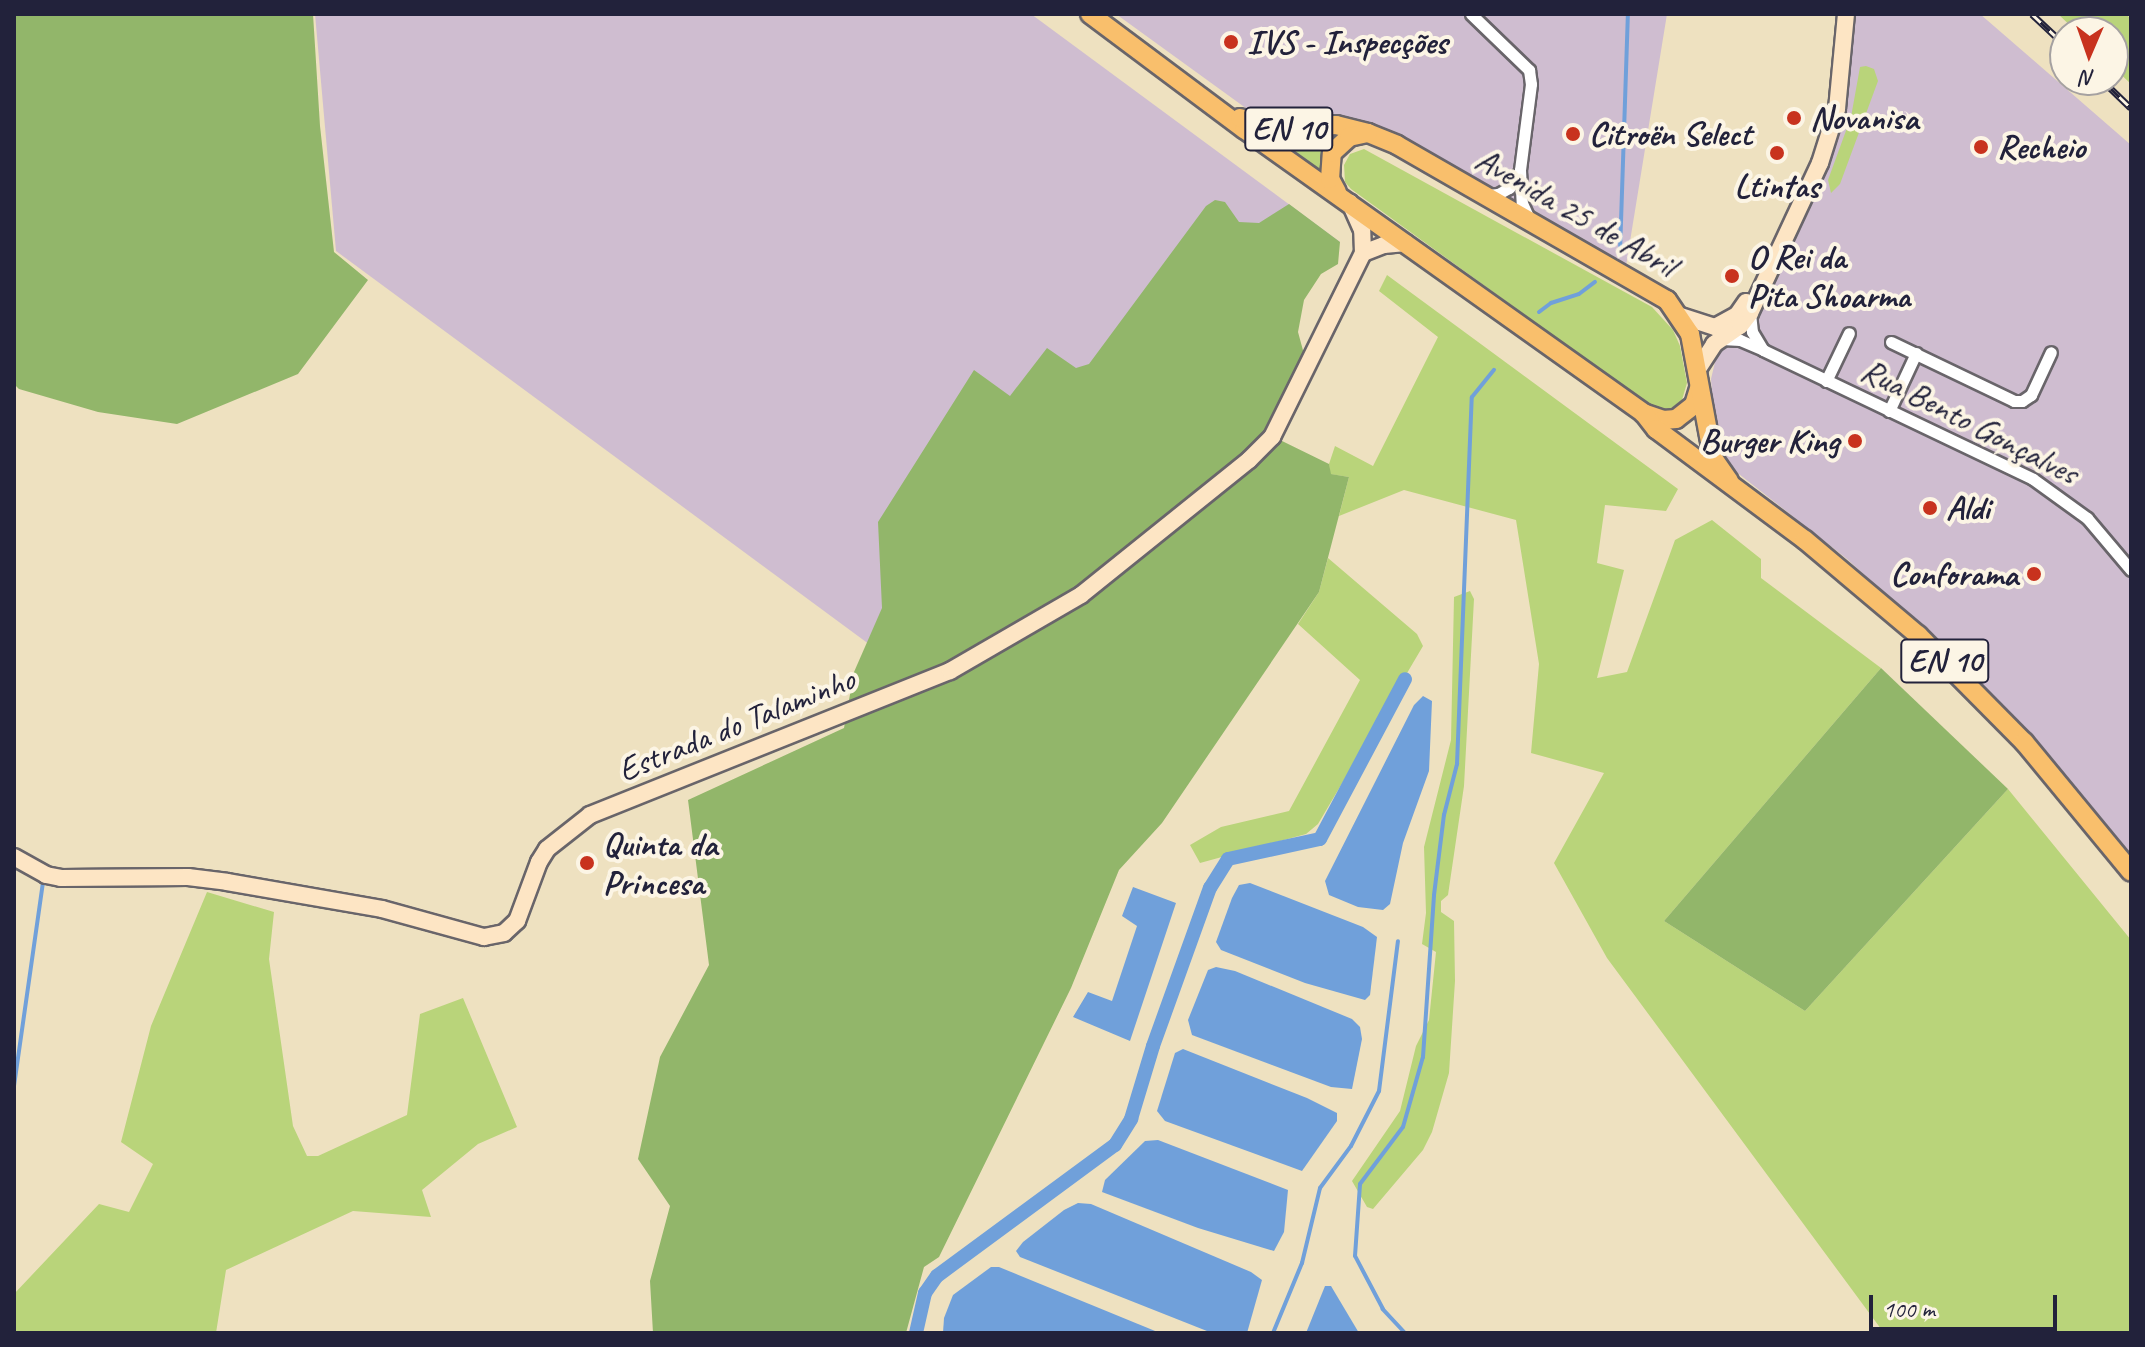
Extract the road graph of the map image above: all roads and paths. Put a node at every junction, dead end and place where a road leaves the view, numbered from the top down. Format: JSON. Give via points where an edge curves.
{"nodes":[{"id":1,"x":1090,"y":14,"type":"edge"},
{"id":2,"x":1471,"y":14,"type":"edge"},
{"id":3,"x":1846,"y":14,"type":"edge"},
{"id":4,"x":1214,"y":105,"type":"junction"},
{"id":5,"x":1368,"y":133,"type":"junction"},
{"id":6,"x":1520,"y":170,"type":"junction"},
{"id":7,"x":1482,"y":193,"type":"junction"},
{"id":8,"x":1344,"y":198,"type":"junction"},
{"id":9,"x":1531,"y":222,"type":"junction"},
{"id":10,"x":1406,"y":243,"type":"junction"},
{"id":11,"x":1363,"y":253,"type":"junction"},
{"id":12,"x":1762,"y":281,"type":"junction"},
{"id":13,"x":1750,"y":313,"type":"junction"},
{"id":14,"x":1681,"y":316,"type":"junction"},
{"id":15,"x":1849,"y":333,"type":"dead end"},
{"id":16,"x":1722,"y":339,"type":"junction"},
{"id":17,"x":1891,"y":342,"type":"dead end"},
{"id":18,"x":1763,"y":350,"type":"junction"},
{"id":19,"x":2051,"y":352,"type":"dead end"},
{"id":20,"x":1916,"y":353,"type":"junction"},
{"id":21,"x":1698,"y":369,"type":"junction"},
{"id":22,"x":1826,"y":381,"type":"junction"},
{"id":23,"x":1699,"y":389,"type":"junction"},
{"id":24,"x":1889,"y":411,"type":"junction"},
{"id":25,"x":1643,"y":413,"type":"junction"},
{"id":26,"x":1729,"y":481,"type":"junction"},
{"id":27,"x":2131,"y":570,"type":"edge"},
{"id":28,"x":14,"y":857,"type":"edge"},
{"id":29,"x":2131,"y":872,"type":"edge"}],
"edges":[{"from":1,"to":4,"type":"main road","name":"Avenida 25 de Abril","number":"EN 10"},
{"from":2,"to":6,"type":"street","via":[[1529,70]]},
{"from":3,"to":12,"type":"main road","via":[[1833,122],[1820,163]]},
{"from":4,"to":5,"type":"main road","name":"Avenida 25 de Abril","number":"EN 10","via":[[1274,129],[1336,125]]},
{"from":4,"to":8,"type":"main road","name":"Avenida 25 de Abril","number":"EN 10"},
{"from":5,"to":7,"type":"main road","name":"Avenida 25 de Abril","number":"EN 10"},
{"from":5,"to":8,"type":"main road","number":"EN 10","via":[[1349,137],[1332,153],[1330,179]]},
{"from":6,"to":7,"type":"street","via":[[1504,191]]},
{"from":6,"to":9,"type":"street","via":[[1522,203]]},
{"from":7,"to":9,"type":"main road","name":"Avenida 25 de Abril","number":"EN 10"},
{"from":8,"to":10,"type":"main road","name":"Avenida 25 de Abril","number":"EN 10"},
{"from":8,"to":11,"type":"main road","via":[[1362,230]]},
{"from":9,"to":14,"type":"main road","name":"Avenida 25 de Abril","number":"EN 10","via":[[1667,300]]},
{"from":10,"to":11,"type":"main road"},
{"from":10,"to":25,"type":"main road","name":"Avenida 25 de Abril","number":"EN 10"},
{"from":11,"to":28,"type":"main road","name":"Estrada do Talaminho","via":[[1272,437],[1081,595],[950,671],[590,815],[547,849],[517,921],[504,933],[484,937],[395,912],[188,877],[61,878]]},
{"from":12,"to":13,"type":"main road"},
{"from":12,"to":14,"type":"main road","via":[[1737,315],[1715,327]]},
{"from":13,"to":16,"type":"main road"},
{"from":13,"to":18,"type":"street","via":[[1752,332]]},
{"from":14,"to":21,"type":"main road","name":"Avenida 25 de Abril","number":"EN 10"},
{"from":15,"to":22,"type":"street"},
{"from":16,"to":18,"type":"street","name":"Rua Bento Gonçalves"},
{"from":16,"to":21,"type":"main road"},
{"from":17,"to":20,"type":"street"},
{"from":18,"to":22,"type":"street","name":"Rua Bento Gonçalves"},
{"from":19,"to":20,"type":"street","via":[[2031,395],[2022,401]]},
{"from":20,"to":24,"type":"street"},
{"from":21,"to":23,"type":"main road","name":"Avenida 25 de Abril","number":"EN 10"},
{"from":22,"to":24,"type":"street","name":"Rua Bento Gonçalves"},
{"from":23,"to":25,"type":"main road","via":[[1694,405],[1676,419]]},
{"from":23,"to":26,"type":"main road","name":"Avenida 25 de Abril","number":"EN 10","via":[[1713,458]]},
{"from":24,"to":27,"type":"street","name":"Rua Bento Gonçalves","via":[[2065,499]]},
{"from":25,"to":26,"type":"main road","name":"Avenida 25 de Abril","number":"EN 10","via":[[1656,429]]},
{"from":26,"to":29,"type":"main road","name":"Avenida 25 de Abril","number":"EN 10","via":[[1872,594],[1968,684],[2067,791]]}]}
